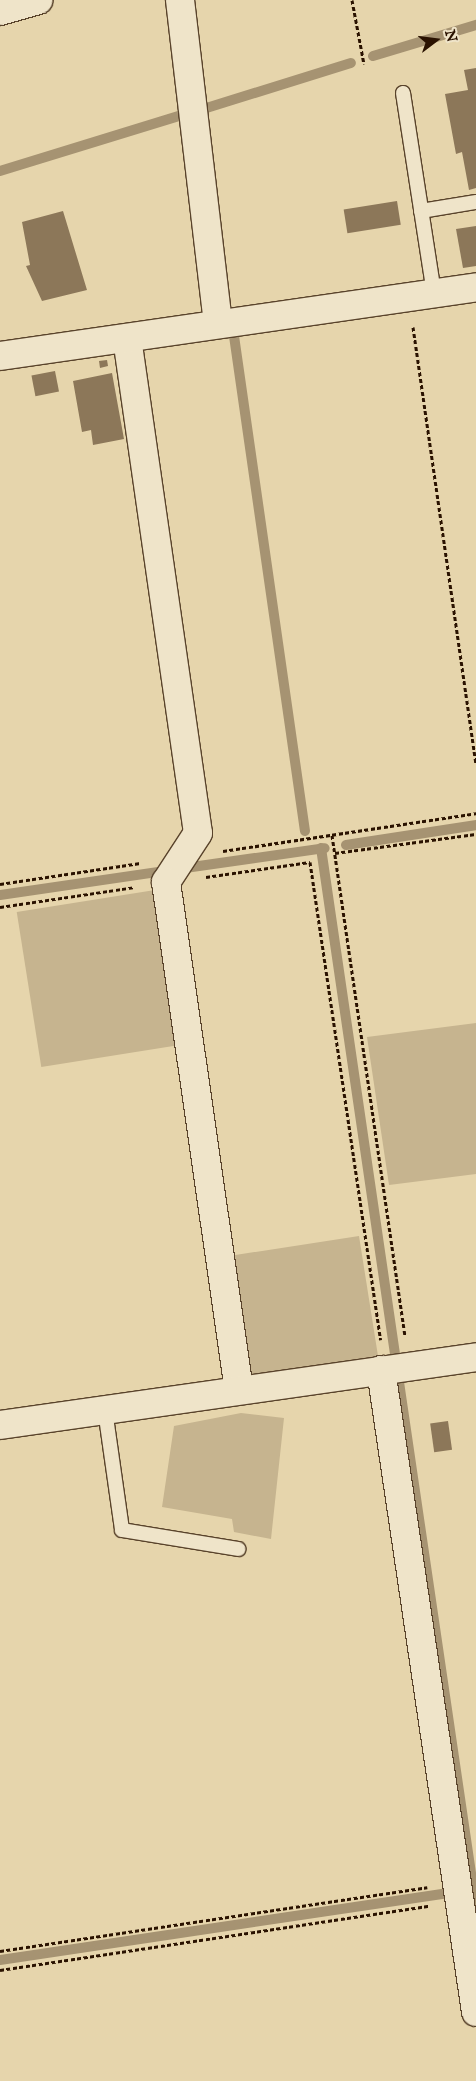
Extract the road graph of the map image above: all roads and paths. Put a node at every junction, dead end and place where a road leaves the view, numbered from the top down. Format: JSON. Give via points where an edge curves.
{"nodes":[{"id":1,"x":38,"y":0,"type":"edge"},
{"id":2,"x":180,"y":0,"type":"edge"},
{"id":3,"x":352,"y":0,"type":"edge"},
{"id":4,"x":0,"y":10,"type":"edge"},
{"id":5,"x":364,"y":64,"type":"dead end"},
{"id":6,"x":403,"y":93,"type":"dead end"},
{"id":7,"x":476,"y":202,"type":"edge"},
{"id":8,"x":421,"y":211,"type":"junction"},
{"id":9,"x":476,"y":287,"type":"edge"},
{"id":10,"x":421,"y":295,"type":"junction"},
{"id":11,"x":218,"y":324,"type":"junction"},
{"id":12,"x":127,"y":338,"type":"junction"},
{"id":13,"x":0,"y":356,"type":"edge"},
{"id":14,"x":476,"y":762,"type":"edge"},
{"id":15,"x":476,"y":813,"type":"edge"},
{"id":16,"x":332,"y":834,"type":"junction"},
{"id":17,"x":476,"y":834,"type":"edge"},
{"id":18,"x":335,"y":854,"type":"junction"},
{"id":19,"x":183,"y":857,"type":"junction"},
{"id":20,"x":166,"y":882,"type":"junction"},
{"id":21,"x":0,"y":884,"type":"edge"},
{"id":22,"x":0,"y":906,"type":"edge"},
{"id":23,"x":476,"y":1357,"type":"edge"},
{"id":24,"x":392,"y":1369,"type":"junction"},
{"id":25,"x":239,"y":1390,"type":"junction"},
{"id":26,"x":105,"y":1410,"type":"junction"},
{"id":27,"x":0,"y":1425,"type":"edge"},
{"id":28,"x":238,"y":1549,"type":"dead end"},
{"id":29,"x":458,"y":1892,"type":"junction"},
{"id":30,"x":0,"y":1951,"type":"edge"},
{"id":31,"x":0,"y":1970,"type":"edge"},
{"id":32,"x":476,"y":2012,"type":"edge"}],
"edges":[{"from":1,"to":4,"type":"street"},
{"from":2,"to":11,"type":"street"},
{"from":3,"to":5,"type":"path"},
{"from":6,"to":8,"type":"lane"},
{"from":7,"to":8,"type":"lane"},
{"from":8,"to":10,"type":"lane"},
{"from":9,"to":10,"type":"street"},
{"from":10,"to":11,"type":"street"},
{"from":10,"to":14,"type":"path"},
{"from":11,"to":12,"type":"street"},
{"from":12,"to":13,"type":"street"},
{"from":12,"to":19,"type":"street","via":[[198,833]]},
{"from":15,"to":16,"type":"path"},
{"from":16,"to":18,"type":"path"},
{"from":16,"to":19,"type":"path"},
{"from":17,"to":18,"type":"path"},
{"from":18,"to":24,"type":"path"},
{"from":19,"to":20,"type":"street"},
{"from":19,"to":21,"type":"path"},
{"from":20,"to":22,"type":"path"},
{"from":20,"to":24,"type":"path","via":[[310,862]]},
{"from":20,"to":25,"type":"street"},
{"from":23,"to":24,"type":"street"},
{"from":24,"to":25,"type":"street"},
{"from":24,"to":29,"type":"street"},
{"from":25,"to":26,"type":"street"},
{"from":26,"to":27,"type":"street"},
{"from":26,"to":28,"type":"lane","via":[[122,1530]]},
{"from":29,"to":30,"type":"path"},
{"from":29,"to":31,"type":"path"},
{"from":29,"to":32,"type":"street"}]}
